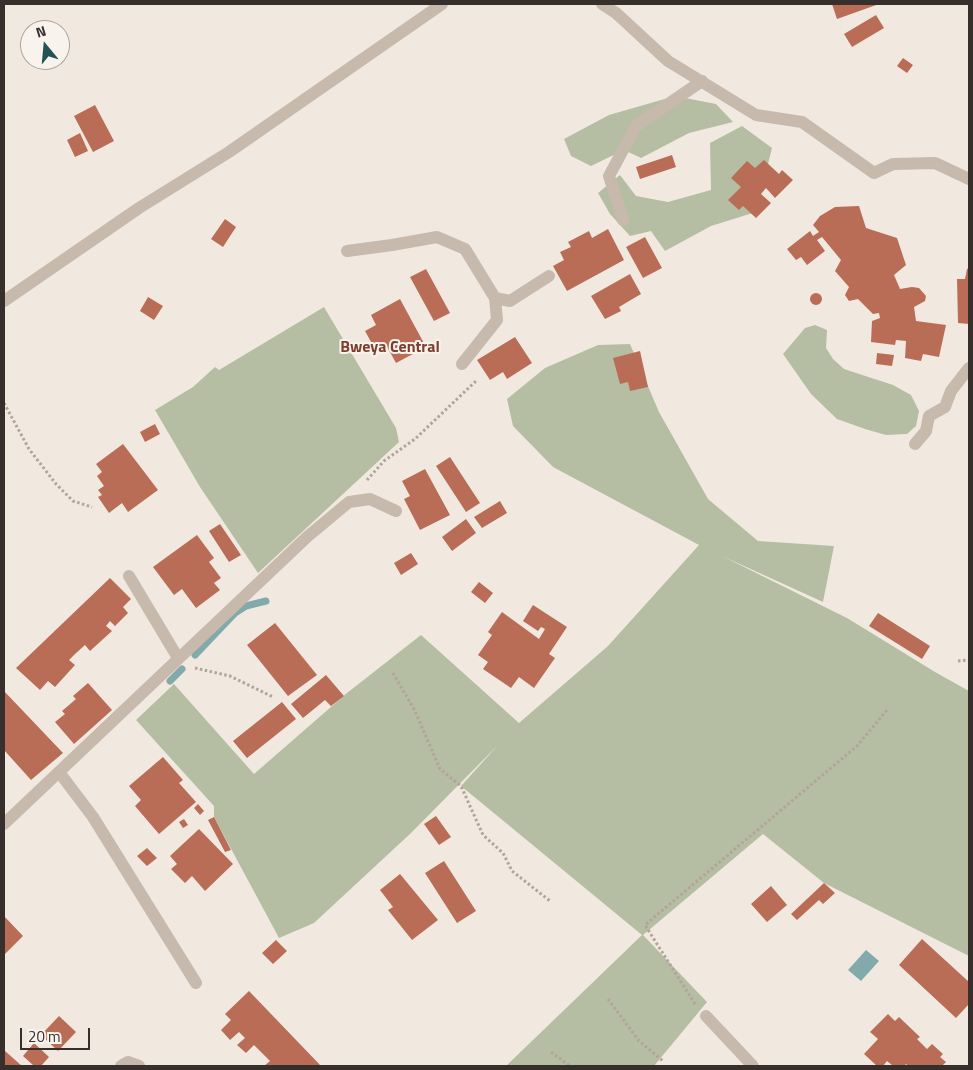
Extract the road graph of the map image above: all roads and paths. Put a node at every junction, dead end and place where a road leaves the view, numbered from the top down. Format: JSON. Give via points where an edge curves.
{"nodes":[{"id":1,"x":442,"y":4,"type":"edge"},
{"id":2,"x":602,"y":4,"type":"edge"},
{"id":3,"x":702,"y":81,"type":"junction"},
{"id":4,"x":969,"y":179,"type":"edge"},
{"id":5,"x":623,"y":220,"type":"dead end"},
{"id":6,"x":347,"y":251,"type":"dead end"},
{"id":7,"x":549,"y":276,"type":"dead end"},
{"id":8,"x":495,"y":298,"type":"junction"},
{"id":9,"x":4,"y":301,"type":"edge"},
{"id":10,"x":462,"y":364,"type":"dead end"},
{"id":11,"x":969,"y":368,"type":"edge"},
{"id":12,"x":477,"y":380,"type":"dead end"},
{"id":13,"x":4,"y":403,"type":"edge"},
{"id":14,"x":915,"y":444,"type":"dead end"},
{"id":15,"x":349,"y":502,"type":"junction"},
{"id":16,"x":92,"y":507,"type":"dead end"},
{"id":17,"x":396,"y":511,"type":"dead end"},
{"id":18,"x":129,"y":576,"type":"dead end"},
{"id":19,"x":969,"y":660,"type":"edge"},
{"id":20,"x":176,"y":661,"type":"junction"},
{"id":21,"x":958,"y":661,"type":"dead end"},
{"id":22,"x":392,"y":673,"type":"dead end"},
{"id":23,"x":273,"y":698,"type":"dead end"},
{"id":24,"x":886,"y":710,"type":"dead end"},
{"id":25,"x":59,"y":772,"type":"junction"},
{"id":26,"x":4,"y":824,"type":"edge"},
{"id":27,"x":550,"y":901,"type":"dead end"},
{"id":28,"x":196,"y":983,"type":"dead end"},
{"id":29,"x":608,"y":999,"type":"dead end"},
{"id":30,"x":706,"y":1016,"type":"joint"},
{"id":31,"x":552,"y":1052,"type":"dead end"},
{"id":32,"x":663,"y":1061,"type":"dead end"},
{"id":33,"x":121,"y":1066,"type":"edge"},
{"id":34,"x":139,"y":1066,"type":"edge"},
{"id":35,"x":570,"y":1066,"type":"edge"},
{"id":36,"x":752,"y":1066,"type":"edge"}],
"edges":[{"from":1,"to":9,"type":"street","via":[[229,152],[139,208]]},
{"from":2,"to":3,"type":"street","via":[[668,60]]},
{"from":3,"to":4,"type":"street","via":[[756,115],[802,122],[874,172],[893,164],[934,163]]},
{"from":3,"to":5,"type":"street","via":[[636,126],[609,176]]},
{"from":6,"to":8,"type":"street","via":[[437,237],[465,248]]},
{"from":7,"to":8,"type":"street","via":[[510,301]]},
{"from":8,"to":10,"type":"street","via":[[497,320]]},
{"from":11,"to":14,"type":"street","via":[[951,391],[945,407],[928,416],[926,430]]},
{"from":12,"to":15,"type":"path","via":[[415,439],[384,461]]},
{"from":13,"to":16,"type":"path","via":[[29,448],[56,484],[73,501]]},
{"from":15,"to":17,"type":"street","via":[[370,499]]},
{"from":15,"to":20,"type":"street","via":[[307,537]]},
{"from":18,"to":20,"type":"street"},
{"from":19,"to":21,"type":"path"},
{"from":20,"to":23,"type":"path","via":[[230,676]]},
{"from":20,"to":25,"type":"street"},
{"from":22,"to":27,"type":"path","via":[[415,711],[440,769],[461,786],[483,835],[503,854],[512,870]]},
{"from":24,"to":30,"type":"path","via":[[858,746],[645,925],[693,1002]]},
{"from":25,"to":26,"type":"street"},
{"from":25,"to":28,"type":"street","via":[[93,817]]},
{"from":29,"to":32,"type":"path","via":[[639,1041]]},
{"from":30,"to":36,"type":"street"},
{"from":31,"to":35,"type":"path"},
{"from":33,"to":34,"type":"street","via":[[128,1062]]}]}
